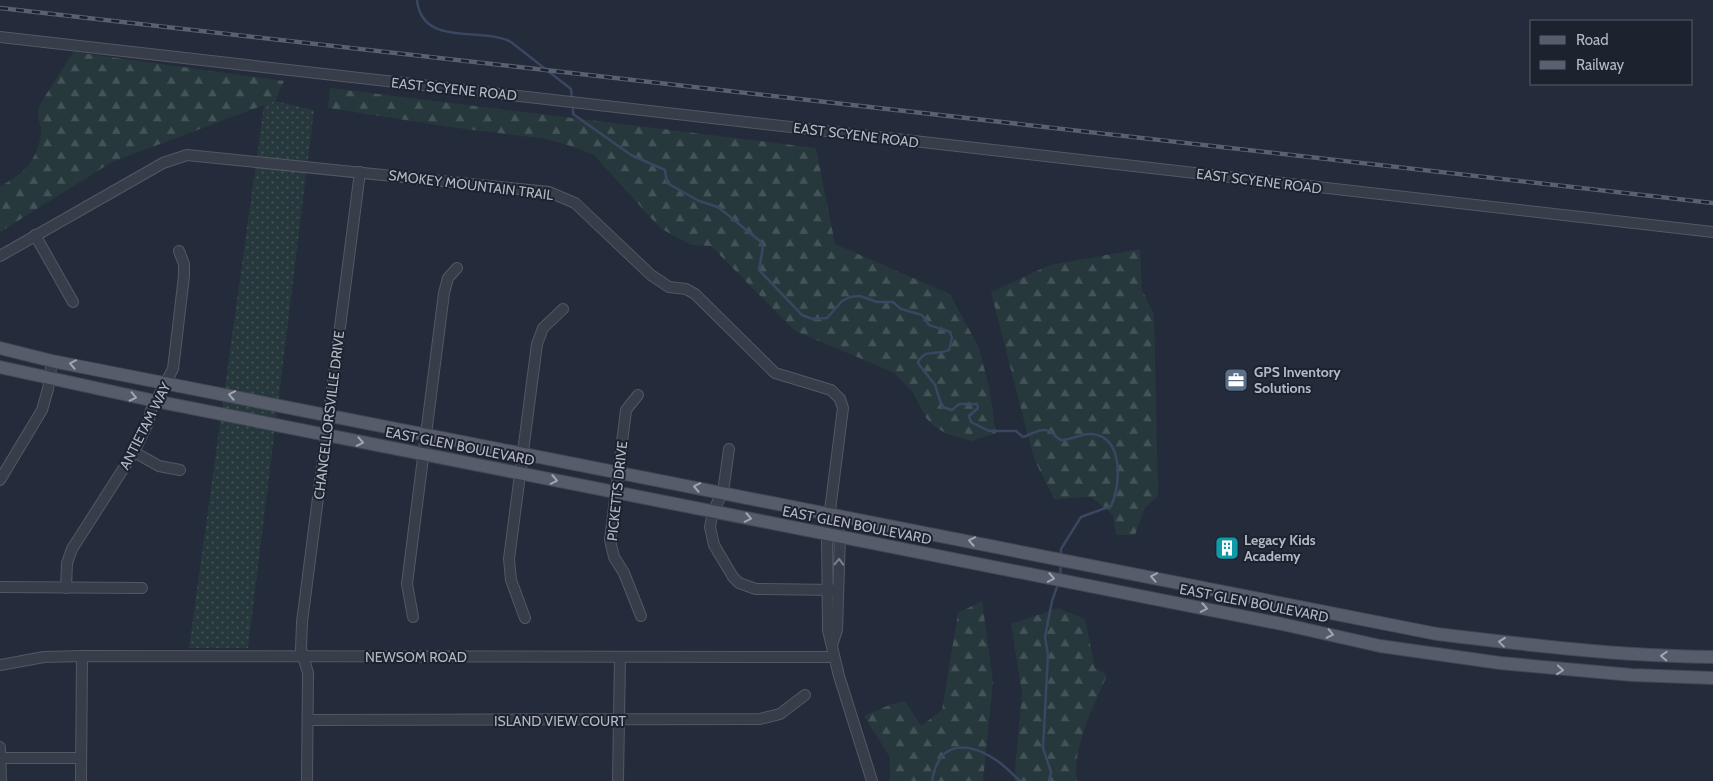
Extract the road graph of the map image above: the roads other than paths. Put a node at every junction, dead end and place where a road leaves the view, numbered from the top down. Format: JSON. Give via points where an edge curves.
{"nodes":[{"id":1,"x":0,"y":37,"type":"edge"},
{"id":2,"x":360,"y":172,"type":"junction"},
{"id":3,"x":1713,"y":232,"type":"edge"},
{"id":4,"x":35,"y":235,"type":"junction"},
{"id":5,"x":179,"y":250,"type":"dead end"},
{"id":6,"x":0,"y":256,"type":"edge"},
{"id":7,"x":457,"y":268,"type":"dead end"},
{"id":8,"x":73,"y":302,"type":"dead end"},
{"id":9,"x":563,"y":309,"type":"dead end"},
{"id":10,"x":0,"y":348,"type":"edge"},
{"id":11,"x":52,"y":361,"type":"junction"},
{"id":12,"x":0,"y":367,"type":"edge"},
{"id":13,"x":50,"y":380,"type":"junction"},
{"id":14,"x":168,"y":382,"type":"junction"},
{"id":15,"x":638,"y":395,"type":"dead end"},
{"id":16,"x":156,"y":401,"type":"junction"},
{"id":17,"x":330,"y":415,"type":"junction"},
{"id":18,"x":426,"y":434,"type":"junction"},
{"id":19,"x":327,"y":435,"type":"junction"},
{"id":20,"x":729,"y":449,"type":"dead end"},
{"id":21,"x":134,"y":452,"type":"junction"},
{"id":22,"x":523,"y":452,"type":"junction"},
{"id":23,"x":424,"y":454,"type":"junction"},
{"id":24,"x":180,"y":470,"type":"dead end"},
{"id":25,"x":620,"y":472,"type":"junction"},
{"id":26,"x":520,"y":473,"type":"junction"},
{"id":27,"x":0,"y":480,"type":"edge"},
{"id":28,"x":617,"y":492,"type":"junction"},
{"id":29,"x":723,"y":492,"type":"junction"},
{"id":30,"x":712,"y":511,"type":"junction"},
{"id":31,"x":831,"y":513,"type":"junction"},
{"id":32,"x":834,"y":535,"type":"junction"},
{"id":33,"x":0,"y":587,"type":"edge"},
{"id":34,"x":66,"y":588,"type":"junction"},
{"id":35,"x":142,"y":588,"type":"dead end"},
{"id":36,"x":833,"y":590,"type":"junction"},
{"id":37,"x":1287,"y":604,"type":"junction"},
{"id":38,"x":641,"y":616,"type":"dead end"},
{"id":39,"x":413,"y":617,"type":"dead end"},
{"id":40,"x":524,"y":618,"type":"dead end"},
{"id":41,"x":1282,"y":624,"type":"junction"},
{"id":42,"x":82,"y":656,"type":"junction"},
{"id":43,"x":302,"y":657,"type":"junction"},
{"id":44,"x":620,"y":657,"type":"junction"},
{"id":45,"x":834,"y":657,"type":"junction"},
{"id":46,"x":1713,"y":657,"type":"edge"},
{"id":47,"x":0,"y":665,"type":"edge"},
{"id":48,"x":1713,"y":678,"type":"edge"},
{"id":49,"x":805,"y":695,"type":"dead end"},
{"id":50,"x":308,"y":720,"type":"junction"},
{"id":51,"x":618,"y":721,"type":"junction"},
{"id":52,"x":0,"y":747,"type":"edge"},
{"id":53,"x":0,"y":758,"type":"edge"},
{"id":54,"x":81,"y":758,"type":"junction"},
{"id":55,"x":1,"y":781,"type":"edge"},
{"id":56,"x":81,"y":781,"type":"edge"},
{"id":57,"x":307,"y":781,"type":"edge"},
{"id":58,"x":618,"y":781,"type":"edge"},
{"id":59,"x":872,"y":781,"type":"edge"}],
"edges":[{"from":1,"to":3,"type":"street","name":"EAST SCYENE ROAD"},
{"from":2,"to":4,"type":"street","name":"SMOKEY MOUNTAIN TRAIL","via":[[187,154],[163,163]]},
{"from":2,"to":17,"type":"street","name":"CHANCELLORSVILLE DRIVE"},
{"from":2,"to":31,"type":"street","name":"SMOKEY MOUNTAIN TRAIL","via":[[549,192],[575,203],[651,275],[669,287],[695,294],[775,373],[831,390],[840,399],[843,408]]},
{"from":4,"to":6,"type":"street","name":"SMOKEY MOUNTAIN TRAIL"},
{"from":4,"to":8,"type":"street"},
{"from":5,"to":14,"type":"street","name":"ANTIETAM WAY","via":[[184,276],[173,370]]},
{"from":7,"to":18,"type":"street","via":[[448,278],[444,293]]},
{"from":9,"to":22,"type":"street","via":[[543,328],[537,344]]},
{"from":10,"to":11,"type":"main road","name":"EAST GLEN BOULEVARD"},
{"from":11,"to":13,"type":"street"},
{"from":14,"to":11,"type":"main road","name":"EAST GLEN BOULEVARD","one_way":true},
{"from":12,"to":13,"type":"main road","name":"EAST GLEN BOULEVARD"},
{"from":13,"to":16,"type":"main road","name":"EAST GLEN BOULEVARD","one_way":true},
{"from":13,"to":27,"type":"street","via":[[42,410]]},
{"from":14,"to":16,"type":"street","name":"ANTIETAM WAY"},
{"from":17,"to":14,"type":"main road","name":"EAST GLEN BOULEVARD","one_way":true},
{"from":15,"to":25,"type":"street","name":"PICKETTS DRIVE","via":[[626,410]]},
{"from":16,"to":19,"type":"main road","name":"EAST GLEN BOULEVARD"},
{"from":16,"to":21,"type":"street","name":"ANTIETAM WAY"},
{"from":17,"to":18,"type":"main road","name":"EAST GLEN BOULEVARD"},
{"from":17,"to":19,"type":"street","name":"CHANCELLORSVILLE DRIVE"},
{"from":18,"to":22,"type":"main road","name":"EAST GLEN BOULEVARD"},
{"from":18,"to":23,"type":"street"},
{"from":19,"to":23,"type":"main road","name":"EAST GLEN BOULEVARD","one_way":true},
{"from":19,"to":43,"type":"street","name":"CHANCELLORSVILLE DRIVE","via":[[302,622]]},
{"from":20,"to":29,"type":"street"},
{"from":21,"to":24,"type":"street","via":[[160,466]]},
{"from":21,"to":34,"type":"street","name":"ANTIETAM WAY","via":[[72,549],[67,563]]},
{"from":22,"to":25,"type":"main road","name":"EAST GLEN BOULEVARD"},
{"from":22,"to":26,"type":"street"},
{"from":23,"to":26,"type":"main road","name":"EAST GLEN BOULEVARD"},
{"from":23,"to":39,"type":"street","via":[[407,584]]},
{"from":25,"to":28,"type":"street","name":"PICKETTS DRIVE"},
{"from":29,"to":25,"type":"main road","name":"EAST GLEN BOULEVARD","one_way":true},
{"from":26,"to":28,"type":"main road","name":"EAST GLEN BOULEVARD","one_way":true},
{"from":26,"to":40,"type":"street","via":[[508,571]]},
{"from":28,"to":30,"type":"main road","name":"EAST GLEN BOULEVARD"},
{"from":28,"to":38,"type":"street","name":"PICKETTS DRIVE","via":[[611,549]]},
{"from":29,"to":30,"type":"street"},
{"from":29,"to":31,"type":"main road","name":"EAST GLEN BOULEVARD"},
{"from":30,"to":32,"type":"main road","name":"EAST GLEN BOULEVARD","one_way":true},
{"from":30,"to":36,"type":"street","via":[[712,540],[739,583],[756,589]]},
{"from":31,"to":32,"type":"street","name":"SMOKEY MOUNTAIN TRAIL"},
{"from":37,"to":31,"type":"main road","name":"EAST GLEN BOULEVARD","one_way":true},
{"from":32,"to":36,"type":"street","name":"SMOKEY MOUNTAIN TRAIL"},
{"from":32,"to":41,"type":"main road","name":"EAST GLEN BOULEVARD","one_way":true},
{"from":33,"to":34,"type":"street"},
{"from":34,"to":35,"type":"street"},
{"from":36,"to":45,"type":"street","name":"SMOKEY MOUNTAIN TRAIL","via":[[828,630]]},
{"from":37,"to":41,"type":"main road"},
{"from":46,"to":37,"type":"main road","name":"EAST GLEN BOULEVARD","one_way":true,"via":[[1639,655],[1494,641],[1410,629]]},
{"from":41,"to":48,"type":"main road","name":"EAST GLEN BOULEVARD","one_way":true,"via":[[1380,646],[1500,663],[1632,675]]},
{"from":42,"to":43,"type":"street","name":"NEWSOM ROAD"},
{"from":42,"to":47,"type":"street","name":"NEWSOM ROAD","via":[[44,657]]},
{"from":42,"to":54,"type":"street"},
{"from":43,"to":44,"type":"street","name":"NEWSOM ROAD"},
{"from":43,"to":50,"type":"street","name":"CHANCELLORSVILLE DRIVE","via":[[308,673]]},
{"from":44,"to":45,"type":"street","name":"NEWSOM ROAD"},
{"from":44,"to":51,"type":"street"},
{"from":45,"to":59,"type":"street","name":"SMOKEY MOUNTAIN TRAIL"},
{"from":49,"to":51,"type":"street","name":"ISLAND VIEW COURT","via":[[780,714],[760,720]]},
{"from":50,"to":51,"type":"street","name":"ISLAND VIEW COURT"},
{"from":50,"to":57,"type":"street","name":"CHANCELLORSVILLE DRIVE"},
{"from":51,"to":58,"type":"street"},
{"from":52,"to":53,"type":"street"},
{"from":53,"to":54,"type":"street"},
{"from":53,"to":55,"type":"street"},
{"from":54,"to":56,"type":"street"}]}
